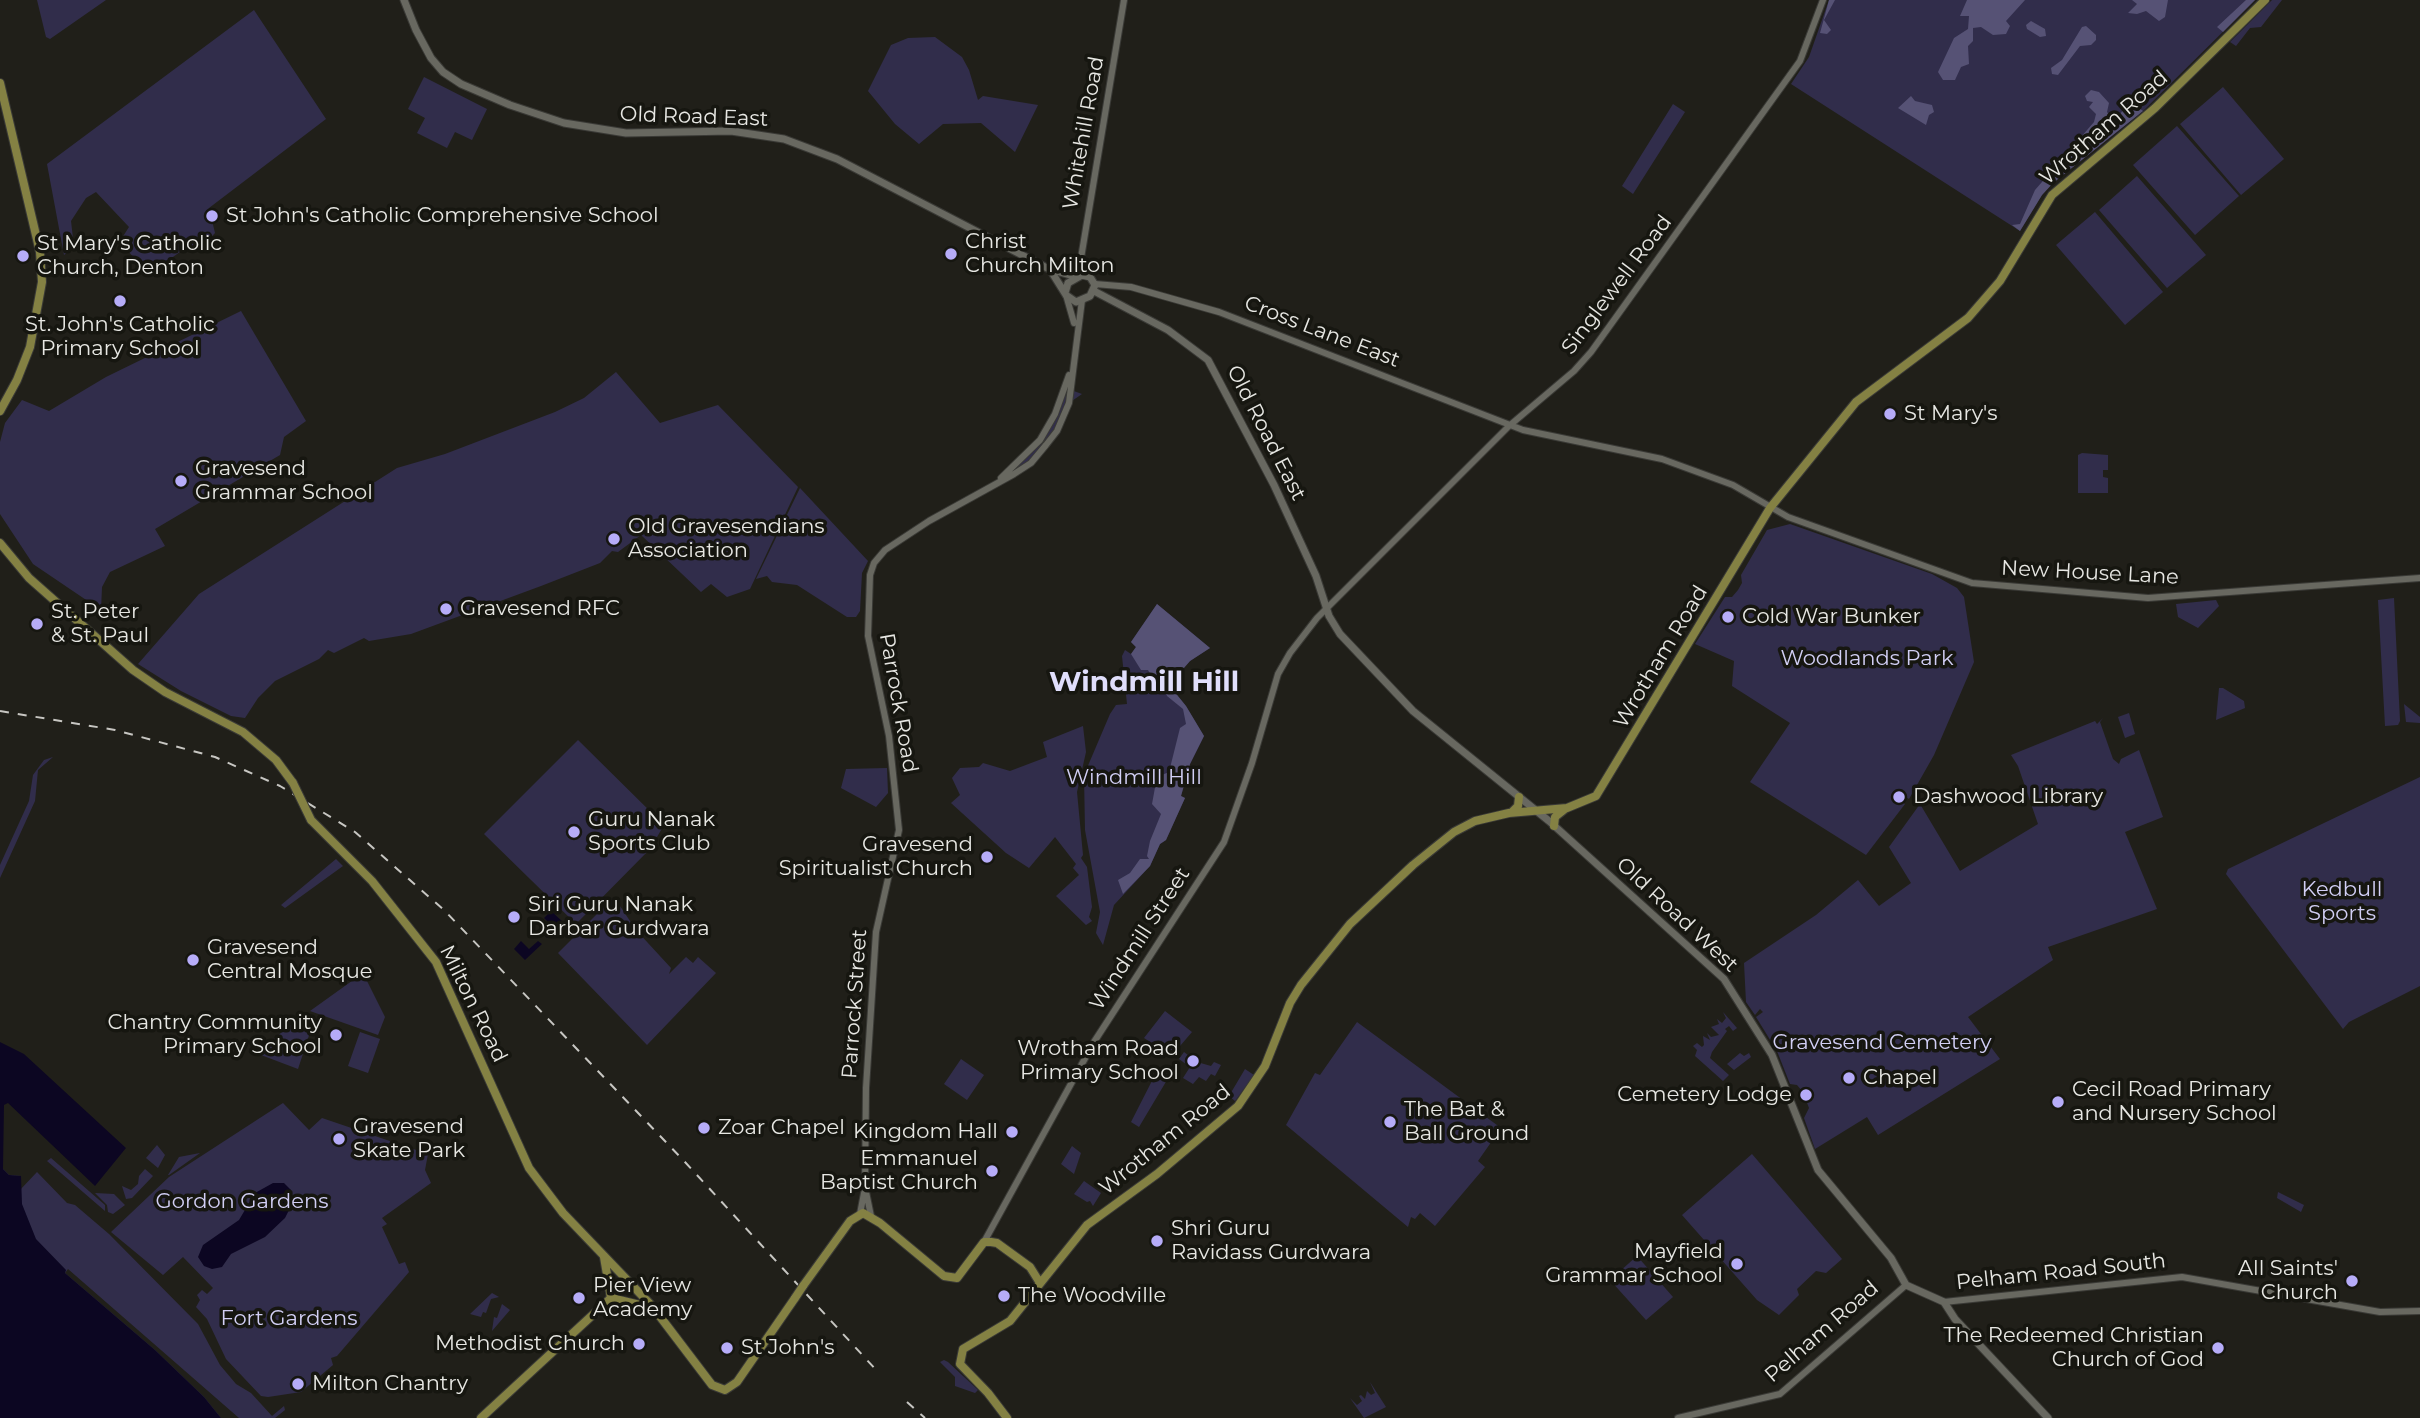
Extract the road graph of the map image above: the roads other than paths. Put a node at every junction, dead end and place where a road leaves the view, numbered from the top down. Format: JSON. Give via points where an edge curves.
{"nodes":[{"id":1,"x":404,"y":0,"type":"edge"},
{"id":2,"x":1124,"y":0,"type":"edge"},
{"id":3,"x":1823,"y":0,"type":"edge"},
{"id":4,"x":2265,"y":0,"type":"edge"},
{"id":5,"x":0,"y":82,"type":"edge"},
{"id":6,"x":1081,"y":261,"type":"junction"},
{"id":7,"x":1049,"y":268,"type":"junction"},
{"id":8,"x":1089,"y":272,"type":"junction"},
{"id":9,"x":1077,"y":277,"type":"junction"},
{"id":10,"x":1117,"y":286,"type":"junction"},
{"id":11,"x":1094,"y":288,"type":"junction"},
{"id":12,"x":1066,"y":294,"type":"junction"},
{"id":13,"x":1107,"y":298,"type":"junction"},
{"id":14,"x":1082,"y":300,"type":"junction"},
{"id":15,"x":1075,"y":335,"type":"junction"},
{"id":16,"x":0,"y":411,"type":"edge"},
{"id":17,"x":1509,"y":426,"type":"junction"},
{"id":18,"x":1770,"y":508,"type":"junction"},
{"id":19,"x":0,"y":543,"type":"edge"},
{"id":20,"x":2420,"y":578,"type":"edge"},
{"id":21,"x":1326,"y":609,"type":"junction"},
{"id":22,"x":1519,"y":797,"type":"junction"},
{"id":23,"x":1567,"y":808,"type":"junction"},
{"id":24,"x":1536,"y":810,"type":"junction"},
{"id":25,"x":1509,"y":813,"type":"junction"},
{"id":26,"x":899,"y":826,"type":"joint"},
{"id":27,"x":1554,"y":826,"type":"junction"},
{"id":28,"x":865,"y":1187,"type":"junction"},
{"id":29,"x":860,"y":1214,"type":"junction"},
{"id":30,"x":871,"y":1216,"type":"junction"},
{"id":31,"x":984,"y":1242,"type":"junction"},
{"id":32,"x":604,"y":1257,"type":"junction"},
{"id":33,"x":1056,"y":1264,"type":"junction"},
{"id":34,"x":1032,"y":1269,"type":"junction"},
{"id":35,"x":1040,"y":1283,"type":"junction"},
{"id":36,"x":1906,"y":1285,"type":"junction"},
{"id":37,"x":611,"y":1298,"type":"junction"},
{"id":38,"x":1944,"y":1302,"type":"junction"},
{"id":39,"x":2420,"y":1311,"type":"edge"},
{"id":40,"x":657,"y":1316,"type":"junction"},
{"id":41,"x":481,"y":1418,"type":"edge"},
{"id":42,"x":1006,"y":1418,"type":"edge"},
{"id":43,"x":1678,"y":1418,"type":"edge"},
{"id":44,"x":2048,"y":1418,"type":"edge"}],
"edges":[{"from":1,"to":7,"type":"main road","name":"Old Road East","via":[[421,39],[443,72],[517,108],[573,124],[639,135],[730,131],[784,139],[837,159]]},
{"from":2,"to":6,"type":"street","name":"Whitehill Road"},
{"from":3,"to":17,"type":"street","name":"Singlewell Road","via":[[1797,65],[1591,352]]},
{"from":4,"to":18,"type":"main road","name":"Wrotham Road","via":[[2155,108],[2052,195],[1988,297],[1948,335],[1856,402]]},
{"from":5,"to":16,"type":"main road","via":[[40,251],[42,282],[30,347]]},
{"from":6,"to":8,"type":"street"},
{"from":6,"to":9,"type":"street","name":"Whitehill Road"},
{"from":7,"to":9,"type":"main road","name":"Old Road East"},
{"from":7,"to":12,"type":"main road"},
{"from":8,"to":9,"type":"main road","name":"Old Road East"},
{"from":8,"to":11,"type":"main road"},
{"from":9,"to":12,"type":"main road","via":[[1068,283]]},
{"from":10,"to":11,"type":"street","name":"Cross Lane East"},
{"from":10,"to":13,"type":"street"},
{"from":10,"to":17,"type":"street","name":"Cross Lane East","via":[[1241,320]]},
{"from":11,"to":13,"type":"main road","name":"Old Road East"},
{"from":11,"to":14,"type":"main road"},
{"from":12,"to":14,"type":"main road","via":[[1076,302]]},
{"from":12,"to":15,"type":"street","name":"Parrock Road"},
{"from":13,"to":21,"type":"main road","name":"Old Road East","via":[[1183,339],[1213,367],[1280,496]]},
{"from":14,"to":15,"type":"street","name":"Parrock Road"},
{"from":15,"to":26,"type":"street","name":"Parrock Road","via":[[1069,402],[1057,431],[1031,463],[929,521],[874,563],[868,636],[889,736]]},
{"from":17,"to":18,"type":"street","name":"Cross Lane East","via":[[1662,459],[1733,485]]},
{"from":17,"to":21,"type":"street","name":"Singlewell Road"},
{"from":18,"to":20,"type":"street","name":"New House Lane","via":[[1810,526],[1986,584],[2148,598]]},
{"from":18,"to":23,"type":"main road","name":"Wrotham Road","via":[[1602,789],[1591,801]]},
{"from":19,"to":32,"type":"main road","name":"Milton Road","bridge":true,"via":[[29,578],[116,655],[165,692],[243,732],[276,760],[312,820],[341,846],[426,948],[461,1013],[525,1161],[563,1213]]},
{"from":21,"to":22,"type":"main road","name":"Old Road West","via":[[1340,634],[1386,685],[1441,736]]},
{"from":21,"to":31,"type":"street","name":"Windmill Street","via":[[1280,669],[1224,842],[1094,1042]]},
{"from":22,"to":24,"type":"main road","name":"Old Road West"},
{"from":22,"to":25,"type":"main road","via":[[1518,806]]},
{"from":23,"to":24,"type":"main road","name":"Wrotham Road"},
{"from":23,"to":27,"type":"main road","via":[[1556,815]]},
{"from":24,"to":25,"type":"main road","name":"Wrotham Road"},
{"from":24,"to":27,"type":"main road","name":"Old Road West"},
{"from":25,"to":33,"type":"main road","name":"Wrotham Road","via":[[1475,821],[1454,832],[1367,906],[1295,994],[1265,1066],[1242,1101],[1157,1174],[1087,1225]]},
{"from":26,"to":28,"type":"street","name":"Parrock Street","via":[[876,932],[867,1058]]},
{"from":27,"to":36,"type":"main road","name":"Old Road West","via":[[1724,979],[1773,1057],[1814,1163],[1891,1258]]},
{"from":28,"to":29,"type":"street","name":"Parrock Street"},
{"from":28,"to":30,"type":"street","name":"Parrock Street"},
{"from":29,"to":30,"type":"main road"},
{"from":29,"to":40,"type":"main road","name":"Milton Road","bridge":true,"via":[[850,1221],[740,1379],[728,1389],[717,1389]]},
{"from":30,"to":31,"type":"main road","name":"Windmill Street","via":[[942,1275],[957,1278]]},
{"from":31,"to":34,"type":"main road","via":[[997,1243]]},
{"from":32,"to":37,"type":"main road"},
{"from":32,"to":40,"type":"main road","name":"Milton Road","via":[[618,1267]]},
{"from":33,"to":34,"type":"main road","via":[[1044,1272]]},
{"from":33,"to":35,"type":"main road","name":"Wrotham Road"},
{"from":34,"to":35,"type":"main road"},
{"from":35,"to":42,"type":"main road","name":"Wrotham Road","via":[[1010,1321],[967,1345],[960,1354],[960,1364]]},
{"from":36,"to":38,"type":"main road"},
{"from":36,"to":43,"type":"street","name":"Pelham Road","via":[[1784,1393]]},
{"from":37,"to":40,"type":"main road","via":[[640,1305]]},
{"from":37,"to":41,"type":"main road"},
{"from":38,"to":39,"type":"street","name":"Pelham Road South","via":[[2182,1278],[2380,1312]]},
{"from":38,"to":44,"type":"main road"}]}
